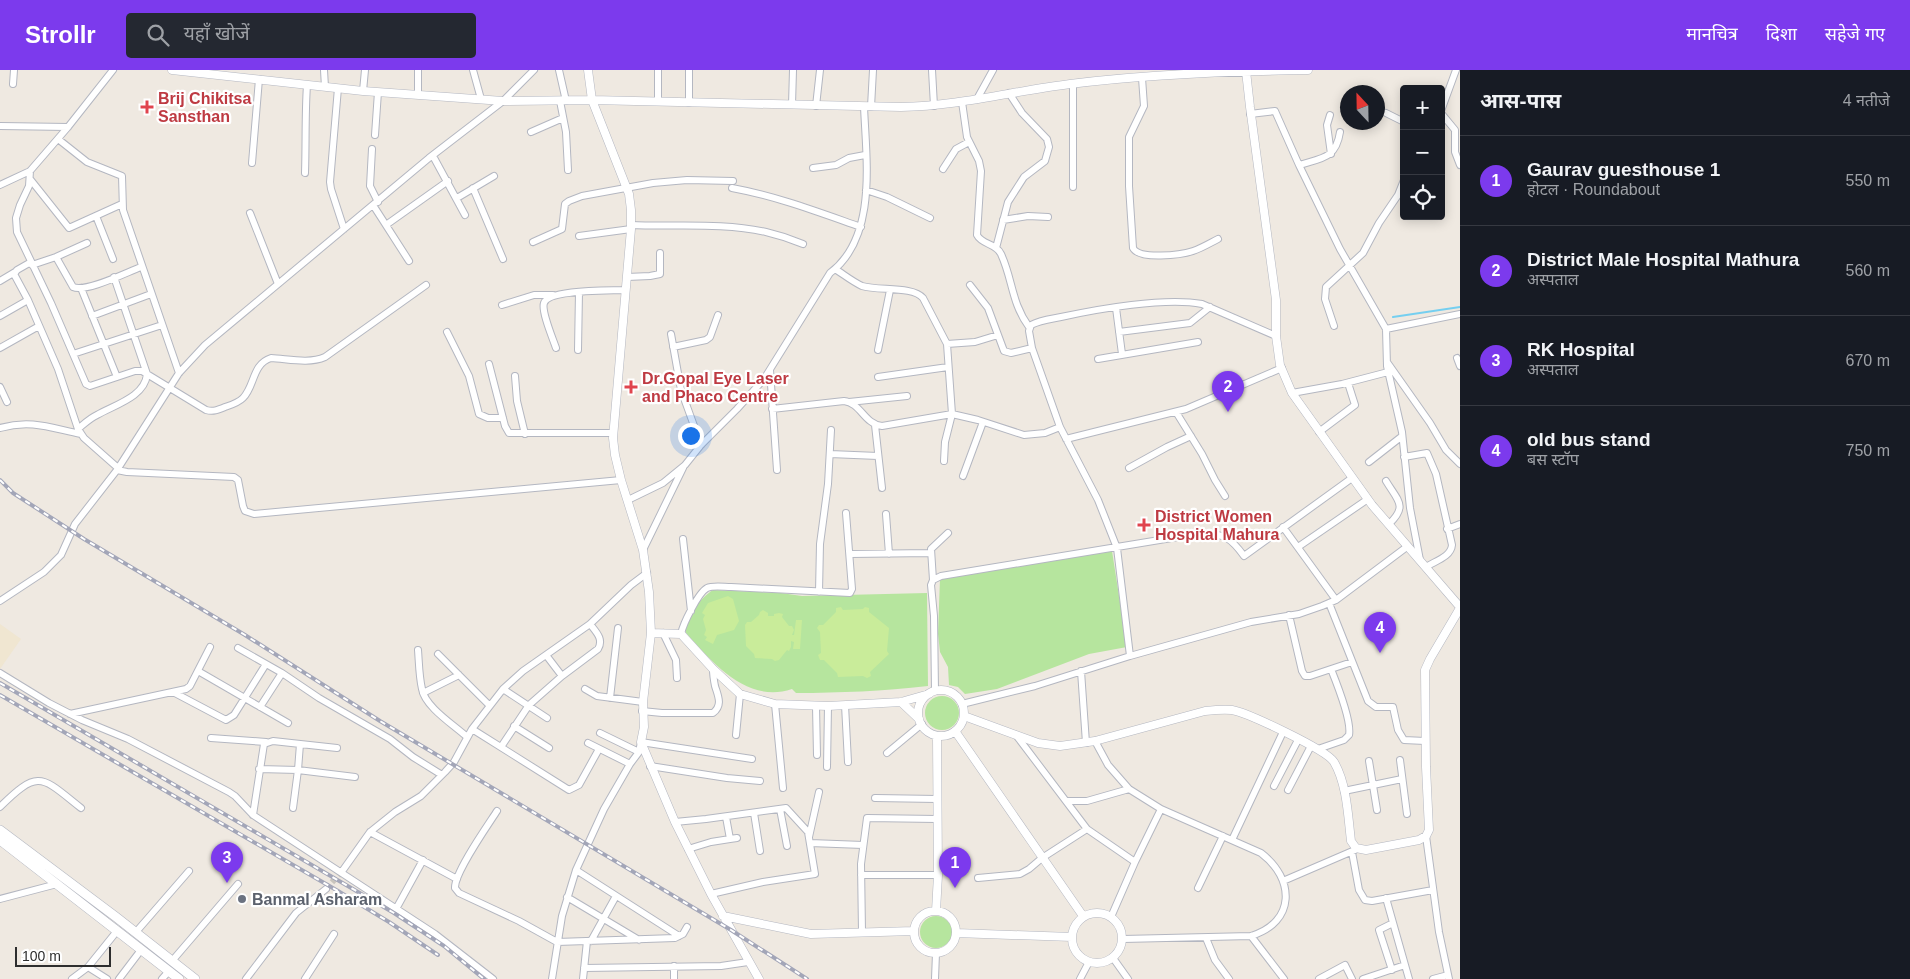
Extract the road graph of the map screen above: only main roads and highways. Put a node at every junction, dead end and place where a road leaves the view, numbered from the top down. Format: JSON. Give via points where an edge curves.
{"nodes":[{"id":1,"x":0,"y":830,"type":"edge"},
{"id":2,"x":0,"y":840,"type":"edge"},
{"id":3,"x":179,"y":979,"type":"edge"},
{"id":4,"x":195,"y":979,"type":"edge"}],
"edges":[{"from":1,"to":4,"type":"main road"},
{"from":2,"to":3,"type":"main road"}]}
